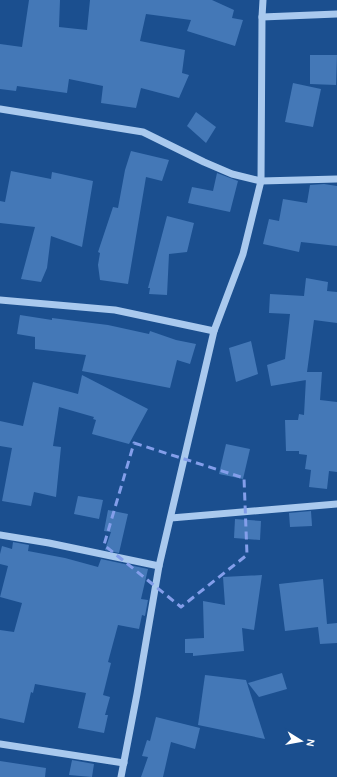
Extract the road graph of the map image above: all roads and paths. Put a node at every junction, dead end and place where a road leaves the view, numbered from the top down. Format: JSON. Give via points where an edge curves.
{"nodes":[{"id":1,"x":263,"y":0,"type":"edge"},
{"id":2,"x":337,"y":14,"type":"edge"},
{"id":3,"x":262,"y":17,"type":"junction"},
{"id":4,"x":0,"y":109,"type":"edge"},
{"id":5,"x":337,"y":179,"type":"edge"},
{"id":6,"x":261,"y":181,"type":"junction"},
{"id":7,"x":0,"y":300,"type":"edge"},
{"id":8,"x":214,"y":331,"type":"junction"},
{"id":9,"x":337,"y":504,"type":"edge"},
{"id":10,"x":171,"y":518,"type":"junction"},
{"id":11,"x":0,"y":535,"type":"edge"},
{"id":12,"x":159,"y":566,"type":"junction"},
{"id":13,"x":0,"y":744,"type":"edge"},
{"id":14,"x":124,"y":763,"type":"junction"},
{"id":15,"x":121,"y":777,"type":"edge"}],
"edges":[{"from":1,"to":3,"type":"street"},
{"from":2,"to":3,"type":"street"},
{"from":3,"to":6,"type":"street"},
{"from":4,"to":6,"type":"street","via":[[143,132],[232,174]]},
{"from":5,"to":6,"type":"street"},
{"from":6,"to":8,"type":"street","via":[[243,254]]},
{"from":7,"to":8,"type":"street","via":[[115,310]]},
{"from":8,"to":10,"type":"street"},
{"from":9,"to":10,"type":"street"},
{"from":10,"to":12,"type":"street"},
{"from":11,"to":12,"type":"street"},
{"from":12,"to":14,"type":"street"},
{"from":13,"to":14,"type":"street"},
{"from":14,"to":15,"type":"street"}]}
